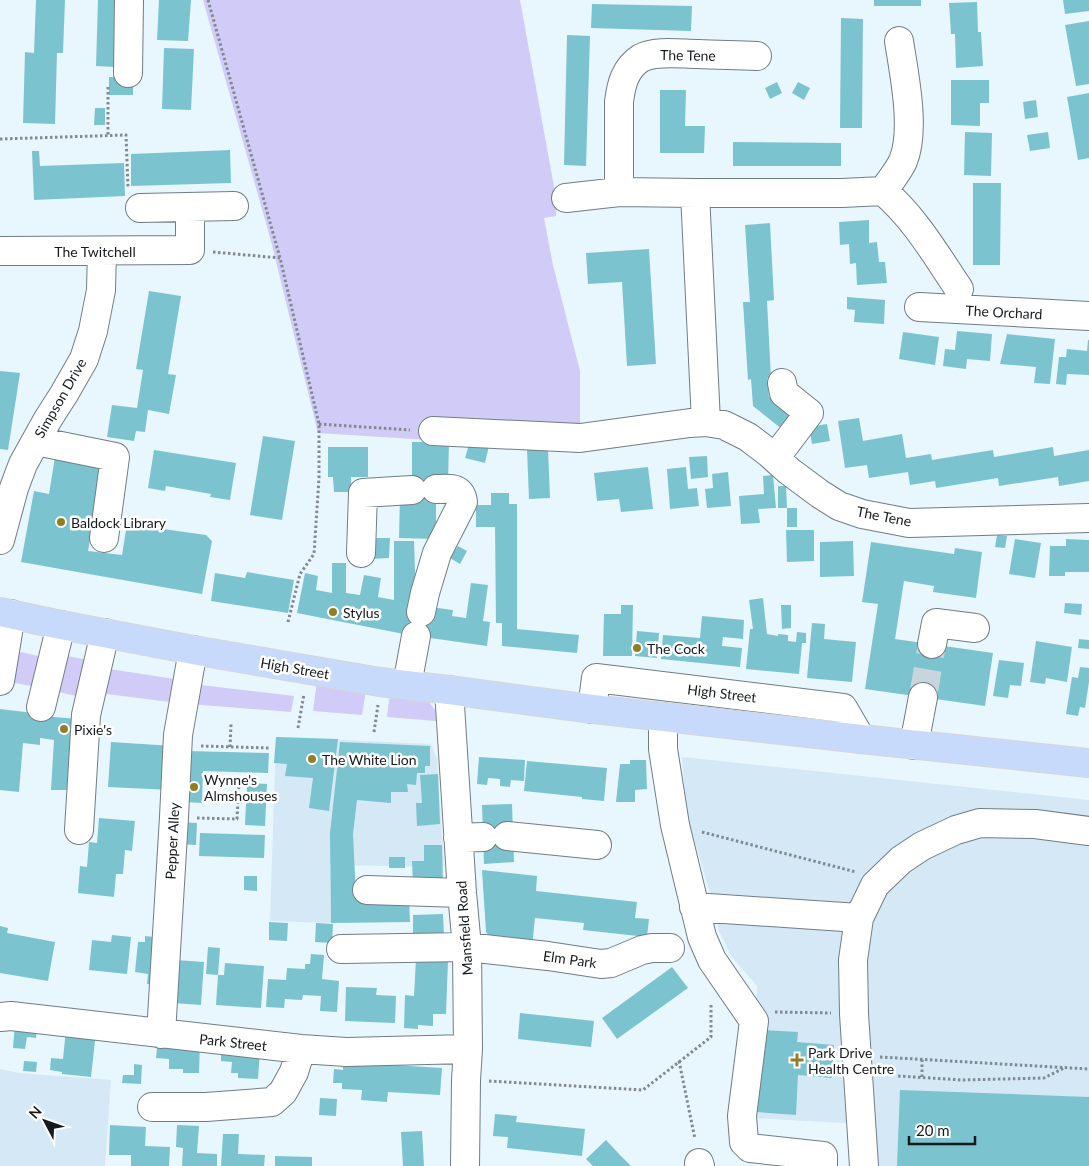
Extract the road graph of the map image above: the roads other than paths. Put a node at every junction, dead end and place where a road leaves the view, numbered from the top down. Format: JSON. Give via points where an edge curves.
{"nodes":[{"id":1,"x":129,"y":0,"type":"edge"},
{"id":2,"x":900,"y":41,"type":"dead end"},
{"id":3,"x":756,"y":56,"type":"dead end"},
{"id":4,"x":128,"y":73,"type":"road end"},
{"id":5,"x":883,"y":191,"type":"junction"},
{"id":6,"x":619,"y":192,"type":"junction"},
{"id":7,"x":695,"y":193,"type":"junction"},
{"id":8,"x":566,"y":198,"type":"dead end"},
{"id":9,"x":134,"y":200,"type":"road end"},
{"id":10,"x":234,"y":206,"type":"dead end"},
{"id":11,"x":190,"y":207,"type":"junction"},
{"id":12,"x":102,"y":251,"type":"junction"},
{"id":13,"x":0,"y":252,"type":"edge"},
{"id":14,"x":959,"y":289,"type":"dead end"},
{"id":15,"x":919,"y":307,"type":"dead end"},
{"id":16,"x":1089,"y":316,"type":"edge"},
{"id":17,"x":782,"y":383,"type":"dead end"},
{"id":18,"x":706,"y":422,"type":"junction"},
{"id":19,"x":433,"y":431,"type":"road end"},
{"id":20,"x":36,"y":441,"type":"junction"},
{"id":21,"x":775,"y":458,"type":"junction"},
{"id":22,"x":1089,"y":518,"type":"edge"},
{"id":23,"x":104,"y":538,"type":"dead end"},
{"id":24,"x":0,"y":540,"type":"edge"},
{"id":25,"x":361,"y":553,"type":"dead end"},
{"id":26,"x":6,"y":613,"type":"edge"},
{"id":27,"x":61,"y":625,"type":"junction"},
{"id":28,"x":974,"y":628,"type":"dead end"},
{"id":29,"x":105,"y":633,"type":"junction"},
{"id":30,"x":932,"y":644,"type":"tunnel mouth"},
{"id":31,"x":194,"y":650,"type":"junction"},
{"id":32,"x":0,"y":680,"type":"edge"},
{"id":33,"x":408,"y":685,"type":"junction"},
{"id":34,"x":449,"y":690,"type":"junction"},
{"id":35,"x":922,"y":697,"type":"tunnel mouth"},
{"id":36,"x":41,"y":707,"type":"dead end"},
{"id":37,"x":592,"y":709,"type":"junction"},
{"id":38,"x":663,"y":717,"type":"junction"},
{"id":39,"x":861,"y":739,"type":"junction"},
{"id":40,"x":914,"y":745,"type":"junction"},
{"id":41,"x":1089,"y":763,"type":"edge"},
{"id":42,"x":79,"y":830,"type":"dead end"},
{"id":43,"x":1089,"y":831,"type":"edge"},
{"id":44,"x":483,"y":837,"type":"junction"},
{"id":45,"x":597,"y":845,"type":"dead end"},
{"id":46,"x":367,"y":890,"type":"dead end"},
{"id":47,"x":462,"y":893,"type":"junction"},
{"id":48,"x":694,"y":907,"type":"junction"},
{"id":49,"x":859,"y":918,"type":"junction"},
{"id":50,"x":467,"y":947,"type":"junction"},
{"id":51,"x":670,"y":948,"type":"dead end"},
{"id":52,"x":342,"y":949,"type":"dead end"},
{"id":53,"x":0,"y":1017,"type":"edge"},
{"id":54,"x":160,"y":1034,"type":"junction"},
{"id":55,"x":301,"y":1049,"type":"junction"},
{"id":56,"x":468,"y":1050,"type":"junction"},
{"id":57,"x":152,"y":1107,"type":"dead end"},
{"id":58,"x":465,"y":1166,"type":"edge"},
{"id":59,"x":823,"y":1166,"type":"edge"},
{"id":60,"x":864,"y":1166,"type":"edge"}],
"edges":[{"from":1,"to":4,"type":"street"},
{"from":2,"to":5,"type":"street","via":[[909,134],[902,162]]},
{"from":3,"to":6,"type":"street","name":"The Tene","via":[[652,54],[634,64],[620,89]]},
{"from":5,"to":7,"type":"street"},
{"from":5,"to":14,"type":"street","via":[[910,218]]},
{"from":6,"to":7,"type":"street"},
{"from":6,"to":8,"type":"street"},
{"from":7,"to":18,"type":"street"},
{"from":9,"to":11,"type":"street"},
{"from":10,"to":11,"type":"street"},
{"from":11,"to":12,"type":"street","name":"The Twitchell","via":[[190,250]]},
{"from":12,"to":13,"type":"street","name":"The Twitchell"},
{"from":12,"to":20,"type":"street","name":"Simpson Drive","via":[[100,297],[84,359]]},
{"from":15,"to":16,"type":"street","name":"The Orchard"},
{"from":17,"to":21,"type":"street","via":[[784,393],[810,413]]},
{"from":18,"to":19,"type":"street","name":"The Tene","via":[[580,438]]},
{"from":18,"to":21,"type":"street","name":"The Tene","via":[[724,424]]},
{"from":20,"to":23,"type":"street","via":[[115,457]]},
{"from":20,"to":24,"type":"street","name":"Simpson Drive","via":[[14,488]]},
{"from":21,"to":22,"type":"street","name":"The Tene","via":[[839,506],[909,523]]},
{"from":25,"to":33,"type":"street","via":[[363,493],[424,489],[460,491],[463,502],[437,553],[425,593]]},
{"from":26,"to":27,"type":"main road","name":"High Street"},
{"from":26,"to":32,"type":"street"},
{"from":27,"to":29,"type":"main road","name":"High Street"},
{"from":27,"to":36,"type":"street"},
{"from":28,"to":30,"type":"street","via":[[936,623]]},
{"from":29,"to":31,"type":"main road","name":"High Street"},
{"from":29,"to":42,"type":"street","via":[[86,715]]},
{"from":31,"to":33,"type":"main road","name":"High Street"},
{"from":31,"to":54,"type":"street","name":"Pepper Alley","via":[[178,735]]},
{"from":33,"to":34,"type":"main road","name":"High Street"},
{"from":34,"to":37,"type":"main road","name":"High Street"},
{"from":34,"to":44,"type":"street","name":"Mansfield Road"},
{"from":35,"to":40,"type":"street"},
{"from":37,"to":38,"type":"main road","name":"High Street"},
{"from":37,"to":39,"type":"street","name":"High Street","via":[[596,678],[843,708]]},
{"from":38,"to":39,"type":"main road","name":"High Street"},
{"from":38,"to":48,"type":"street","via":[[663,749],[675,825]]},
{"from":39,"to":40,"type":"main road","name":"High Street"},
{"from":40,"to":41,"type":"main road","name":"High Street"},
{"from":43,"to":49,"type":"street","via":[[1035,824],[980,823],[956,830],[901,860],[876,885]]},
{"from":44,"to":45,"type":"street"},
{"from":44,"to":47,"type":"street","name":"Mansfield Road"},
{"from":46,"to":47,"type":"street"},
{"from":47,"to":50,"type":"street","name":"Mansfield Road"},
{"from":48,"to":49,"type":"street"},
{"from":48,"to":59,"type":"street","via":[[712,960],[754,1020],[742,1116],[744,1142],[750,1148],[823,1156]]},
{"from":49,"to":60,"type":"street","via":[[853,960],[854,1014]]},
{"from":50,"to":51,"type":"street","name":"Elm Park","via":[[601,964],[642,950]]},
{"from":50,"to":52,"type":"street","name":"Elm Park"},
{"from":50,"to":56,"type":"street","name":"Mansfield Road"},
{"from":53,"to":54,"type":"street","name":"Park Street"},
{"from":54,"to":55,"type":"street","name":"Park Street"},
{"from":55,"to":56,"type":"street","name":"Park Street","via":[[346,1052]]},
{"from":55,"to":57,"type":"street","via":[[294,1072],[283,1092],[272,1102]]},
{"from":56,"to":58,"type":"street","name":"Mansfield Road"}]}
